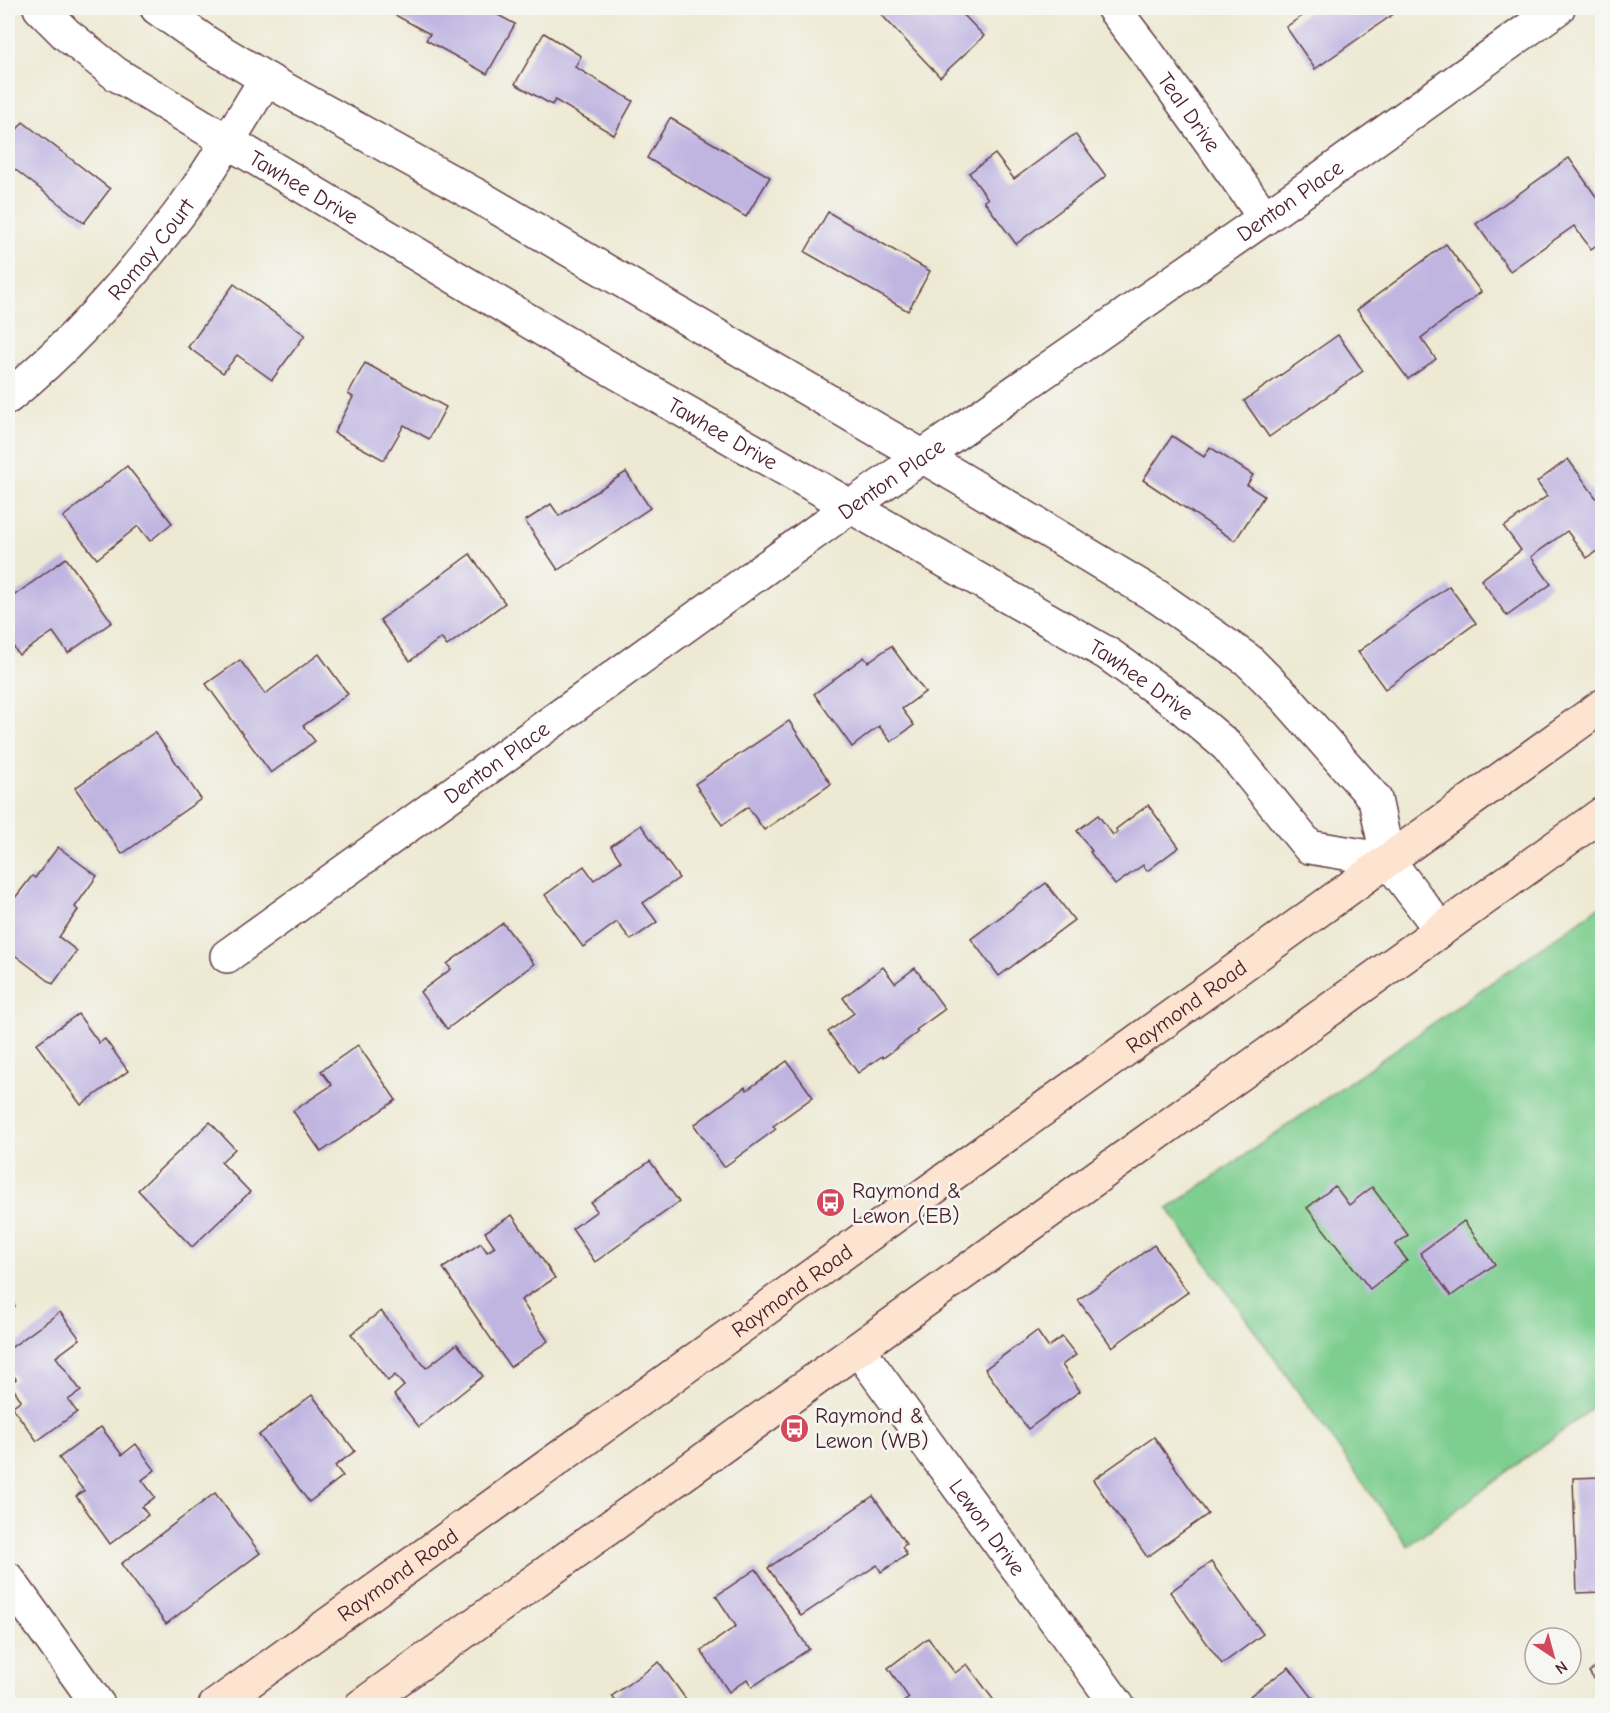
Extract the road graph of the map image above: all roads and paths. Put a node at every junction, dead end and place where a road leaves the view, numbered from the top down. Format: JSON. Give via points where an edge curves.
{"nodes":[{"id":1,"x":40,"y":8,"type":"edge"},
{"id":2,"x":157,"y":8,"type":"edge"},
{"id":3,"x":1113,"y":8,"type":"edge"},
{"id":4,"x":1558,"y":8,"type":"edge"},
{"id":5,"x":266,"y":79,"type":"junction"},
{"id":6,"x":227,"y":141,"type":"junction"},
{"id":7,"x":1265,"y":218,"type":"junction"},
{"id":8,"x":8,"y":397,"type":"edge"},
{"id":9,"x":922,"y":456,"type":"junction"},
{"id":10,"x":850,"y":507,"type":"junction"},
{"id":11,"x":1602,"y":706,"type":"edge"},
{"id":12,"x":1602,"y":814,"type":"edge"},
{"id":13,"x":1388,"y":860,"type":"junction"},
{"id":14,"x":1441,"y":930,"type":"junction"},
{"id":15,"x":227,"y":956,"type":"dead end"},
{"id":16,"x":859,"y":1350,"type":"junction"},
{"id":17,"x":8,"y":1579,"type":"edge"},
{"id":18,"x":99,"y":1706,"type":"edge"},
{"id":19,"x":215,"y":1706,"type":"edge"},
{"id":20,"x":361,"y":1706,"type":"edge"},
{"id":21,"x":1118,"y":1706,"type":"edge"}],
"edges":[{"from":1,"to":6,"type":"street","name":"Tawhee Drive","via":[[116,74]]},
{"from":2,"to":5,"type":"street"},
{"from":3,"to":7,"type":"street","name":"Teal Drive"},
{"from":4,"to":7,"type":"street","name":"Denton Place"},
{"from":5,"to":6,"type":"street","name":"Romay Court"},
{"from":5,"to":9,"type":"street","via":[[481,198]]},
{"from":6,"to":8,"type":"street","name":"Romay Court","via":[[180,213],[104,305]]},
{"from":6,"to":10,"type":"street","name":"Tawhee Drive"},
{"from":7,"to":9,"type":"street","name":"Denton Place"},
{"from":9,"to":10,"type":"street","name":"Denton Place"},
{"from":9,"to":13,"type":"street","via":[[1158,597],[1248,660],[1375,798]]},
{"from":10,"to":13,"type":"street","name":"Tawhee Drive","via":[[1108,654],[1178,704],[1227,747],[1309,847]]},
{"from":10,"to":15,"type":"street","name":"Denton Place"},
{"from":11,"to":13,"type":"main road","name":"Raymond Road"},
{"from":12,"to":14,"type":"main road"},
{"from":13,"to":14,"type":"street"},
{"from":13,"to":19,"type":"main road","name":"Raymond Road"},
{"from":14,"to":16,"type":"main road"},
{"from":16,"to":20,"type":"main road"},
{"from":16,"to":21,"type":"street","name":"Lewon Drive"},
{"from":17,"to":18,"type":"street"}]}
